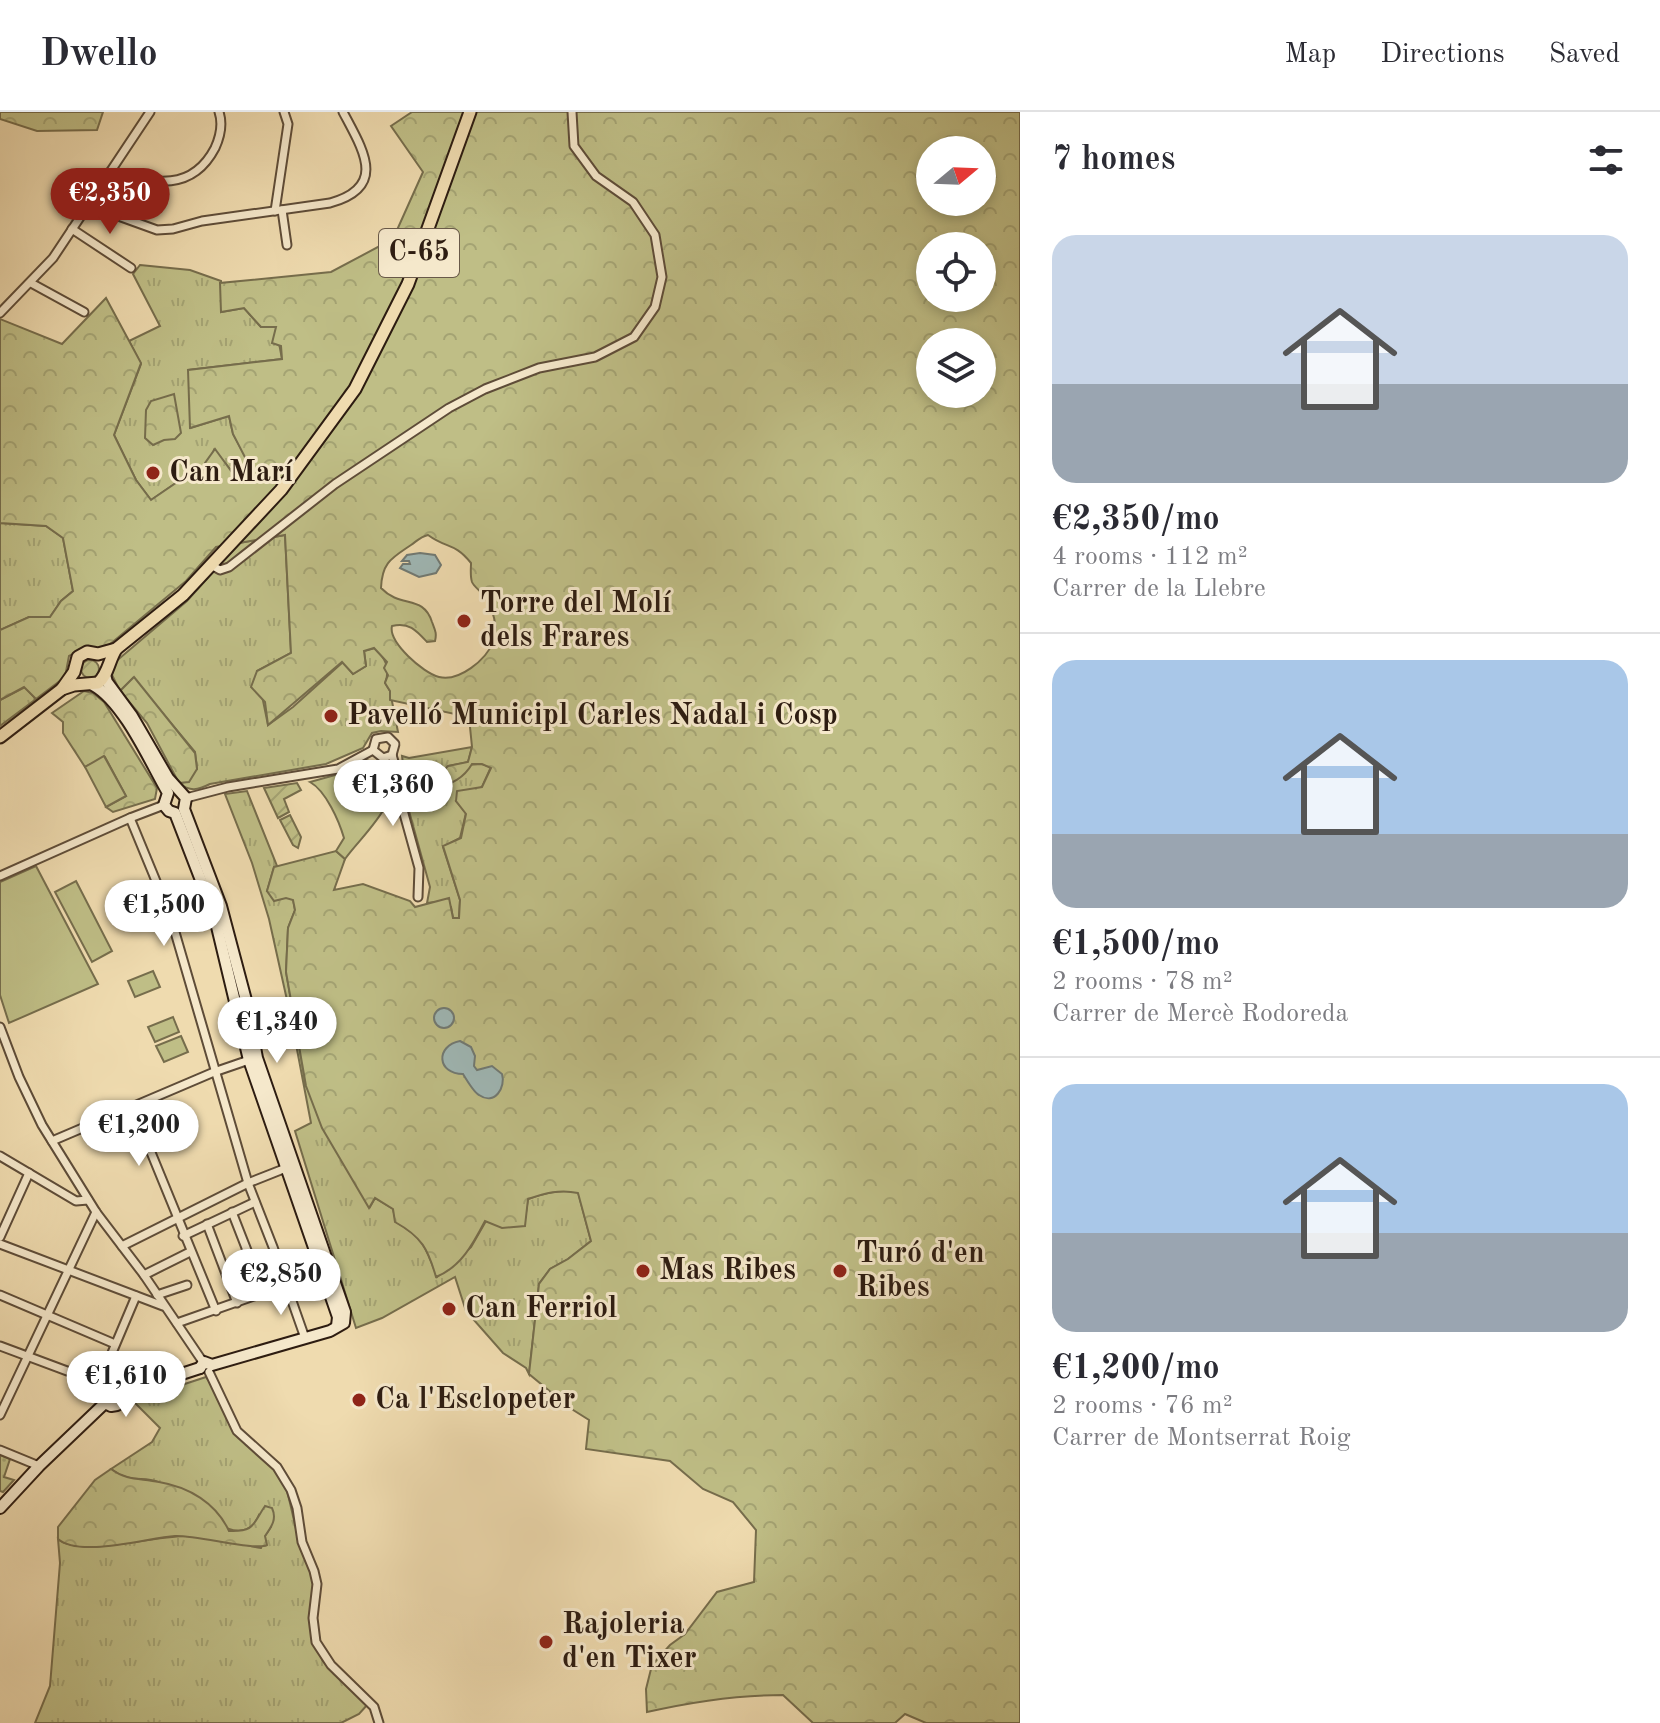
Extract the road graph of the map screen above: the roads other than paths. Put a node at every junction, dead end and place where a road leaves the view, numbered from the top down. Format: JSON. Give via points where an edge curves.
{"nodes":[{"id":1,"x":150,"y":112,"type":"edge"},
{"id":2,"x":219,"y":112,"type":"edge"},
{"id":3,"x":284,"y":112,"type":"edge"},
{"id":4,"x":343,"y":112,"type":"edge"},
{"id":5,"x":470,"y":112,"type":"edge"},
{"id":6,"x":572,"y":112,"type":"edge"},
{"id":7,"x":110,"y":172,"type":"junction"},
{"id":8,"x":91,"y":200,"type":"junction"},
{"id":9,"x":278,"y":210,"type":"junction"},
{"id":10,"x":72,"y":229,"type":"junction"},
{"id":11,"x":287,"y":245,"type":"dead end"},
{"id":12,"x":131,"y":268,"type":"dead end"},
{"id":13,"x":31,"y":283,"type":"junction"},
{"id":14,"x":84,"y":312,"type":"dead end"},
{"id":15,"x":0,"y":313,"type":"edge"},
{"id":16,"x":211,"y":565,"type":"junction"},
{"id":17,"x":116,"y":649,"type":"junction"},
{"id":18,"x":98,"y":654,"type":"junction"},
{"id":19,"x":106,"y":670,"type":"junction"},
{"id":20,"x":74,"y":672,"type":"junction"},
{"id":21,"x":88,"y":684,"type":"junction"},
{"id":22,"x":62,"y":689,"type":"junction"},
{"id":23,"x":0,"y":737,"type":"edge"},
{"id":24,"x":373,"y":750,"type":"junction"},
{"id":25,"x":392,"y":755,"type":"junction"},
{"id":26,"x":178,"y":800,"type":"junction"},
{"id":27,"x":164,"y":805,"type":"joint"},
{"id":28,"x":130,"y":818,"type":"junction"},
{"id":29,"x":0,"y":876,"type":"edge"},
{"id":30,"x":418,"y":897,"type":"dead end"},
{"id":31,"x":0,"y":1027,"type":"edge"},
{"id":32,"x":249,"y":1060,"type":"junction"},
{"id":33,"x":214,"y":1072,"type":"junction"},
{"id":34,"x":132,"y":1106,"type":"junction"},
{"id":35,"x":52,"y":1141,"type":"junction"},
{"id":36,"x":0,"y":1156,"type":"edge"},
{"id":37,"x":286,"y":1168,"type":"junction"},
{"id":38,"x":29,"y":1173,"type":"junction"},
{"id":39,"x":248,"y":1183,"type":"junction"},
{"id":40,"x":88,"y":1200,"type":"junction"},
{"id":41,"x":255,"y":1202,"type":"junction"},
{"id":42,"x":96,"y":1212,"type":"junction"},
{"id":43,"x":232,"y":1212,"type":"junction"},
{"id":44,"x":175,"y":1217,"type":"junction"},
{"id":45,"x":207,"y":1224,"type":"junction"},
{"id":46,"x":183,"y":1236,"type":"junction"},
{"id":47,"x":0,"y":1237,"type":"edge"},
{"id":48,"x":0,"y":1244,"type":"edge"},
{"id":49,"x":122,"y":1246,"type":"junction"},
{"id":50,"x":190,"y":1252,"type":"junction"},
{"id":51,"x":67,"y":1270,"type":"junction"},
{"id":52,"x":322,"y":1272,"type":"junction"},
{"id":53,"x":144,"y":1275,"type":"junction"},
{"id":54,"x":187,"y":1285,"type":"dead end"},
{"id":55,"x":287,"y":1286,"type":"junction"},
{"id":56,"x":264,"y":1294,"type":"junction"},
{"id":57,"x":0,"y":1295,"type":"edge"},
{"id":58,"x":157,"y":1295,"type":"junction"},
{"id":59,"x":136,"y":1296,"type":"junction"},
{"id":60,"x":237,"y":1303,"type":"junction"},
{"id":61,"x":165,"y":1307,"type":"junction"},
{"id":62,"x":216,"y":1311,"type":"junction"},
{"id":63,"x":47,"y":1316,"type":"junction"},
{"id":64,"x":177,"y":1323,"type":"junction"},
{"id":65,"x":341,"y":1325,"type":"junction"},
{"id":66,"x":305,"y":1338,"type":"junction"},
{"id":67,"x":115,"y":1344,"type":"junction"},
{"id":68,"x":0,"y":1346,"type":"edge"},
{"id":69,"x":28,"y":1356,"type":"junction"},
{"id":70,"x":206,"y":1367,"type":"junction"},
{"id":71,"x":104,"y":1387,"type":"junction"},
{"id":72,"x":120,"y":1394,"type":"junction"},
{"id":73,"x":105,"y":1403,"type":"junction"},
{"id":74,"x":0,"y":1415,"type":"edge"},
{"id":75,"x":0,"y":1450,"type":"edge"},
{"id":76,"x":39,"y":1466,"type":"junction"},
{"id":77,"x":0,"y":1508,"type":"edge"},
{"id":78,"x":379,"y":1723,"type":"edge"}],
"edges":[{"from":1,"to":7,"type":"street"},
{"from":2,"to":7,"type":"street","via":[[218,142],[189,176],[169,183]]},
{"from":3,"to":9,"type":"street","via":[[288,124]]},
{"from":4,"to":9,"type":"street","via":[[364,157],[360,190],[330,203]]},
{"from":5,"to":16,"type":"main road","number":"C-65","via":[[408,284],[355,389],[281,490]]},
{"from":6,"to":16,"type":"street","via":[[574,146],[596,176],[633,202],[655,235],[662,277],[655,307],[634,337],[595,357],[539,368],[449,408],[335,484],[229,567]]},
{"from":7,"to":8,"type":"street"},
{"from":8,"to":9,"type":"street","via":[[157,230]]},
{"from":8,"to":10,"type":"street"},
{"from":9,"to":11,"type":"street"},
{"from":10,"to":12,"type":"street"},
{"from":10,"to":13,"type":"street"},
{"from":13,"to":14,"type":"street"},
{"from":13,"to":15,"type":"street"},
{"from":16,"to":17,"type":"main road","number":"C-65"},
{"from":17,"to":18,"type":"main road","number":"C-65"},
{"from":17,"to":19,"type":"main road","number":"C-65"},
{"from":18,"to":19,"type":"main road"},
{"from":18,"to":20,"type":"main road","via":[[78,657]]},
{"from":19,"to":21,"type":"main road"},
{"from":19,"to":26,"type":"street"},
{"from":20,"to":21,"type":"main road"},
{"from":20,"to":22,"type":"main road"},
{"from":21,"to":22,"type":"main road"},
{"from":21,"to":26,"type":"street","via":[[105,691]]},
{"from":22,"to":23,"type":"main road"},
{"from":24,"to":25,"type":"street","via":[[383,758]]},
{"from":24,"to":25,"type":"street","via":[[376,739],[388,737],[395,744]]},
{"from":24,"to":26,"type":"street","via":[[338,769]]},
{"from":25,"to":30,"type":"street","via":[[419,868]]},
{"from":26,"to":27,"type":"street"},
{"from":26,"to":32,"type":"street","via":[[214,914]]},
{"from":26,"to":65,"type":"street","via":[[221,906],[257,1058],[345,1312]]},
{"from":27,"to":28,"type":"street"},
{"from":28,"to":29,"type":"street"},
{"from":28,"to":33,"type":"street","via":[[170,915]]},
{"from":31,"to":35,"type":"street"},
{"from":32,"to":33,"type":"street"},
{"from":32,"to":37,"type":"street"},
{"from":33,"to":34,"type":"street"},
{"from":33,"to":39,"type":"street"},
{"from":34,"to":35,"type":"street"},
{"from":34,"to":44,"type":"street"},
{"from":35,"to":40,"type":"street"},
{"from":36,"to":38,"type":"street"},
{"from":37,"to":39,"type":"street"},
{"from":37,"to":52,"type":"street"},
{"from":38,"to":40,"type":"street","via":[[76,1201]]},
{"from":38,"to":47,"type":"street"},
{"from":39,"to":41,"type":"street"},
{"from":39,"to":44,"type":"street"},
{"from":40,"to":42,"type":"street"},
{"from":41,"to":43,"type":"street"},
{"from":41,"to":55,"type":"street"},
{"from":42,"to":49,"type":"street"},
{"from":42,"to":51,"type":"street"},
{"from":43,"to":45,"type":"street"},
{"from":43,"to":56,"type":"street"},
{"from":44,"to":46,"type":"street"},
{"from":44,"to":49,"type":"street"},
{"from":45,"to":46,"type":"street"},
{"from":45,"to":60,"type":"street"},
{"from":46,"to":50,"type":"street"},
{"from":48,"to":51,"type":"street"},
{"from":49,"to":53,"type":"street"},
{"from":50,"to":53,"type":"street"},
{"from":50,"to":62,"type":"street"},
{"from":51,"to":59,"type":"street"},
{"from":51,"to":63,"type":"street"},
{"from":52,"to":55,"type":"street"},
{"from":52,"to":65,"type":"street"},
{"from":53,"to":58,"type":"street"},
{"from":54,"to":58,"type":"street"},
{"from":55,"to":56,"type":"street"},
{"from":55,"to":66,"type":"street"},
{"from":56,"to":60,"type":"street"},
{"from":57,"to":63,"type":"street"},
{"from":58,"to":61,"type":"street"},
{"from":59,"to":61,"type":"street"},
{"from":59,"to":67,"type":"street"},
{"from":60,"to":62,"type":"street"},
{"from":61,"to":64,"type":"street"},
{"from":62,"to":64,"type":"street"},
{"from":63,"to":67,"type":"street"},
{"from":63,"to":69,"type":"street"},
{"from":64,"to":70,"type":"street"},
{"from":65,"to":66,"type":"street"},
{"from":66,"to":70,"type":"street"},
{"from":67,"to":71,"type":"street"},
{"from":68,"to":69,"type":"street"},
{"from":69,"to":71,"type":"street"},
{"from":69,"to":74,"type":"street"},
{"from":70,"to":72,"type":"street"},
{"from":70,"to":78,"type":"street","via":[[237,1431],[277,1467],[291,1490],[317,1584],[316,1642],[331,1665],[374,1707]]},
{"from":71,"to":72,"type":"street"},
{"from":71,"to":73,"type":"street"},
{"from":72,"to":73,"type":"street","via":[[117,1405]]},
{"from":73,"to":76,"type":"street"},
{"from":75,"to":76,"type":"street"},
{"from":76,"to":77,"type":"street"}]}
